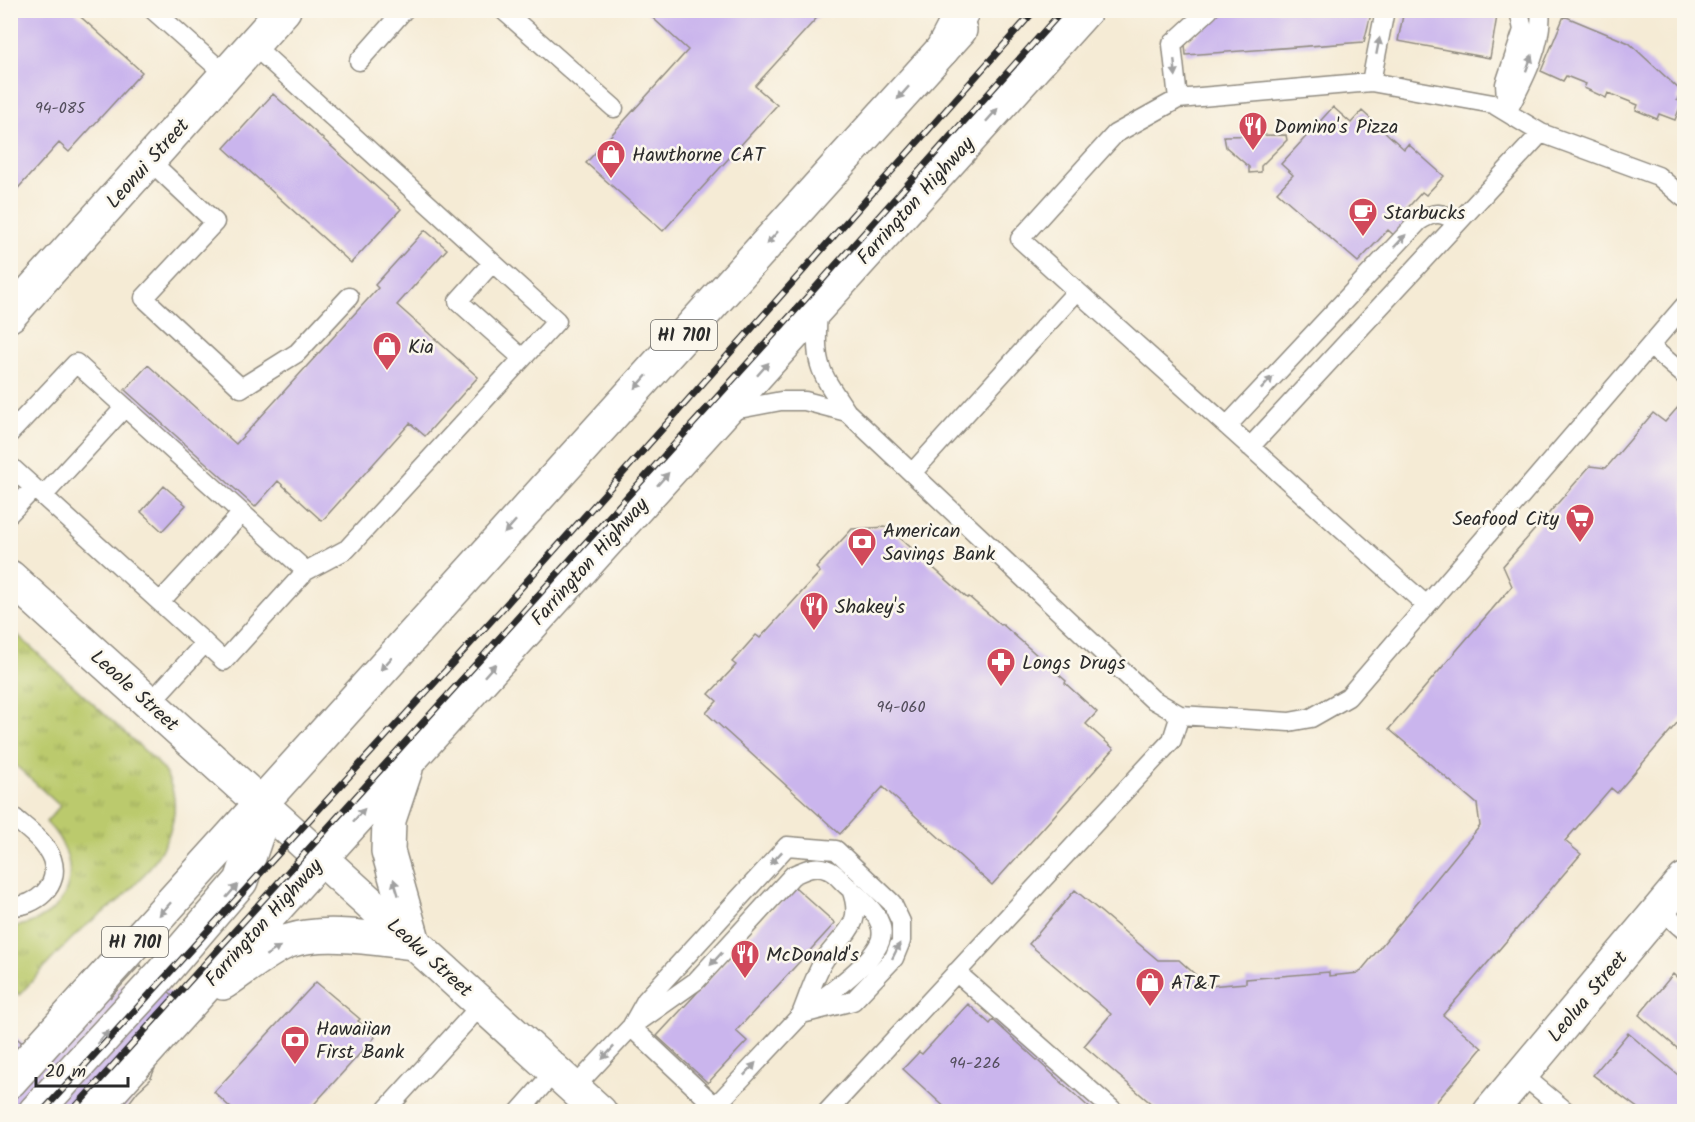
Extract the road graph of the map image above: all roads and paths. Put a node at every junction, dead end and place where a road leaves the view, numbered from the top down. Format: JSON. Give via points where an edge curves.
{"nodes":[{"id":1,"x":153,"y":10,"type":"edge"},
{"id":2,"x":284,"y":10,"type":"edge"},
{"id":3,"x":404,"y":10,"type":"edge"},
{"id":4,"x":503,"y":10,"type":"edge"},
{"id":5,"x":963,"y":10,"type":"edge"},
{"id":6,"x":978,"y":10,"type":"edge"},
{"id":7,"x":1086,"y":10,"type":"edge"},
{"id":8,"x":1209,"y":10,"type":"edge"},
{"id":9,"x":1385,"y":10,"type":"edge"},
{"id":10,"x":1519,"y":10,"type":"edge"},
{"id":11,"x":1539,"y":10,"type":"edge"},
{"id":12,"x":253,"y":45,"type":"junction"},
{"id":13,"x":942,"y":50,"type":"junction"},
{"id":14,"x":359,"y":61,"type":"dead end"},
{"id":15,"x":226,"y":75,"type":"junction"},
{"id":16,"x":1371,"y":82,"type":"junction"},
{"id":17,"x":1178,"y":99,"type":"junction"},
{"id":18,"x":614,"y":108,"type":"dead end"},
{"id":19,"x":1507,"y":112,"type":"junction"},
{"id":20,"x":1541,"y":133,"type":"junction"},
{"id":21,"x":149,"y":160,"type":"junction"},
{"id":22,"x":1684,"y":198,"type":"edge"},
{"id":23,"x":1458,"y":222,"type":"junction"},
{"id":24,"x":492,"y":263,"type":"junction"},
{"id":25,"x":1077,"y":291,"type":"junction"},
{"id":26,"x":349,"y":297,"type":"dead end"},
{"id":27,"x":1684,"y":306,"type":"edge"},
{"id":28,"x":818,"y":308,"type":"junction"},
{"id":29,"x":10,"y":315,"type":"edge"},
{"id":30,"x":1650,"y":346,"type":"junction"},
{"id":31,"x":522,"y":358,"type":"junction"},
{"id":32,"x":1684,"y":375,"type":"edge"},
{"id":33,"x":125,"y":407,"type":"junction"},
{"id":34,"x":723,"y":412,"type":"junction"},
{"id":35,"x":847,"y":412,"type":"junction"},
{"id":36,"x":1227,"y":426,"type":"junction"},
{"id":37,"x":10,"y":433,"type":"edge"},
{"id":38,"x":1250,"y":447,"type":"junction"},
{"id":39,"x":10,"y":466,"type":"edge"},
{"id":40,"x":912,"y":473,"type":"junction"},
{"id":41,"x":38,"y":492,"type":"junction"},
{"id":42,"x":10,"y":513,"type":"edge"},
{"id":43,"x":242,"y":513,"type":"junction"},
{"id":44,"x":306,"y":571,"type":"junction"},
{"id":45,"x":10,"y":577,"type":"edge"},
{"id":46,"x":160,"y":602,"type":"junction"},
{"id":47,"x":1426,"y":605,"type":"junction"},
{"id":48,"x":205,"y":643,"type":"junction"},
{"id":49,"x":150,"y":703,"type":"junction"},
{"id":50,"x":1180,"y":715,"type":"junction"},
{"id":51,"x":410,"y":757,"type":"junction"},
{"id":52,"x":260,"y":803,"type":"junction"},
{"id":53,"x":10,"y":814,"type":"edge"},
{"id":54,"x":321,"y":859,"type":"junction"},
{"id":55,"x":1684,"y":880,"type":"edge"},
{"id":56,"x":851,"y":889,"type":"junction"},
{"id":57,"x":10,"y":906,"type":"edge"},
{"id":58,"x":1660,"y":909,"type":"junction"},
{"id":59,"x":1684,"y":930,"type":"edge"},
{"id":60,"x":414,"y":943,"type":"junction"},
{"id":61,"x":956,"y":972,"type":"junction"},
{"id":62,"x":482,"y":1004,"type":"junction"},
{"id":63,"x":188,"y":1005,"type":"junction"},
{"id":64,"x":802,"y":1014,"type":"junction"},
{"id":65,"x":632,"y":1028,"type":"junction"},
{"id":66,"x":1521,"y":1074,"type":"junction"},
{"id":67,"x":565,"y":1079,"type":"junction"},
{"id":68,"x":10,"y":1081,"type":"edge"},
{"id":69,"x":713,"y":1109,"type":"edge"},
{"id":70,"x":35,"y":1112,"type":"edge"},
{"id":71,"x":92,"y":1112,"type":"edge"},
{"id":72,"x":384,"y":1112,"type":"edge"},
{"id":73,"x":519,"y":1112,"type":"edge"},
{"id":74,"x":600,"y":1112,"type":"edge"},
{"id":75,"x":827,"y":1112,"type":"edge"},
{"id":76,"x":1115,"y":1112,"type":"edge"},
{"id":77,"x":1490,"y":1112,"type":"edge"},
{"id":78,"x":1567,"y":1112,"type":"edge"}],
"edges":[{"from":1,"to":15,"type":"lane"},
{"from":2,"to":12,"type":"main road","name":"Leonui Street"},
{"from":3,"to":14,"type":"lane"},
{"from":4,"to":18,"type":"lane"},
{"from":5,"to":13,"type":"main road"},
{"from":6,"to":13,"type":"main road","number":"HI 7101"},
{"from":28,"to":7,"type":"main road","name":"Farrington Highway","one_way":true},
{"from":8,"to":17,"type":"lane","one_way":true,"via":[[1172,44]]},
{"from":16,"to":9,"type":"lane","one_way":true},
{"from":10,"to":19,"type":"lane","via":[[1523,30],[1505,84]]},
{"from":19,"to":11,"type":"lane","one_way":true,"via":[[1542,27]]},
{"from":12,"to":15,"type":"main road","name":"Leonui Street"},
{"from":12,"to":24,"type":"lane"},
{"from":13,"to":52,"type":"main road","number":"HI 7101","one_way":true},
{"from":15,"to":21,"type":"main road","name":"Leonui Street"},
{"from":16,"to":17,"type":"lane"},
{"from":16,"to":19,"type":"lane","via":[[1493,104]]},
{"from":17,"to":25,"type":"lane","via":[[1115,134],[1020,239]]},
{"from":19,"to":20,"type":"lane"},
{"from":20,"to":22,"type":"lane","via":[[1658,176]]},
{"from":20,"to":23,"type":"lane"},
{"from":21,"to":26,"type":"lane","via":[[216,222],[144,298],[241,388],[297,353]]},
{"from":21,"to":29,"type":"main road","name":"Leonui Street"},
{"from":36,"to":23,"type":"lane","one_way":true,"via":[[1419,221],[1443,213]]},
{"from":23,"to":38,"type":"lane"},
{"from":24,"to":31,"type":"lane","via":[[556,321]]},
{"from":24,"to":31,"type":"lane","via":[[458,300]]},
{"from":25,"to":36,"type":"lane"},
{"from":25,"to":40,"type":"lane"},
{"from":27,"to":30,"type":"lane"},
{"from":34,"to":28,"type":"main road","name":"Farrington Highway","one_way":true},
{"from":28,"to":35,"type":"lane","via":[[815,354],[823,377]]},
{"from":30,"to":32,"type":"lane"},
{"from":30,"to":47,"type":"lane"},
{"from":31,"to":44,"type":"lane","via":[[347,549]]},
{"from":33,"to":37,"type":"lane","via":[[75,363]]},
{"from":33,"to":41,"type":"lane"},
{"from":33,"to":43,"type":"lane"},
{"from":34,"to":35,"type":"lane","via":[[782,401],[805,401]]},
{"from":51,"to":34,"type":"main road","name":"Farrington Highway","one_way":true},
{"from":35,"to":40,"type":"lane"},
{"from":36,"to":38,"type":"lane"},
{"from":38,"to":47,"type":"lane"},
{"from":39,"to":41,"type":"lane"},
{"from":40,"to":50,"type":"lane","via":[[1152,699]]},
{"from":41,"to":42,"type":"lane"},
{"from":41,"to":46,"type":"lane"},
{"from":43,"to":44,"type":"lane"},
{"from":43,"to":46,"type":"lane"},
{"from":44,"to":48,"type":"lane","via":[[224,661]]},
{"from":45,"to":49,"type":"main road","name":"Leoole Street"},
{"from":46,"to":48,"type":"lane"},
{"from":47,"to":50,"type":"lane","via":[[1348,697],[1311,718],[1289,722]]},
{"from":48,"to":49,"type":"lane"},
{"from":49,"to":52,"type":"main road","name":"Leoole Street"},
{"from":50,"to":61,"type":"lane","via":[[1172,740]]},
{"from":54,"to":51,"type":"main road","name":"Farrington Highway","one_way":true},
{"from":60,"to":51,"type":"main road","one_way":true,"via":[[388,851],[389,820]]},
{"from":52,"to":54,"type":"main road","name":"Leoku Street"},
{"from":52,"to":68,"type":"main road","number":"HI 7101","one_way":true},
{"from":70,"to":52,"type":"main road","one_way":true,"via":[[241,881],[258,831]]},
{"from":53,"to":57,"type":"lane","via":[[41,842],[52,858],[53,872],[42,896],[21,906]]},
{"from":54,"to":60,"type":"main road","name":"Leoku Street"},
{"from":54,"to":63,"type":"main road","name":"Farrington Highway"},
{"from":55,"to":58,"type":"main road","name":"Leolua Street"},
{"from":56,"to":64,"type":"lane","via":[[855,901],[852,928],[824,961]]},
{"from":56,"to":64,"type":"lane","via":[[877,918],[882,931],[879,944],[847,981]]},
{"from":56,"to":65,"type":"lane","one_way":true,"via":[[830,870],[807,868],[793,875],[696,981]]},
{"from":58,"to":59,"type":"lane"},
{"from":58,"to":66,"type":"main road","name":"Leolua Street"},
{"from":60,"to":62,"type":"main road","name":"Leoku Street"},
{"from":63,"to":60,"type":"main road","one_way":true,"via":[[288,941],[357,937]]},
{"from":61,"to":75,"type":"lane"},
{"from":61,"to":76,"type":"lane"},
{"from":62,"to":67,"type":"main road","name":"Leoku Street"},
{"from":62,"to":72,"type":"lane"},
{"from":63,"to":71,"type":"main road","name":"Farrington Highway"},
{"from":64,"to":65,"type":"lane","one_way":true,"via":[[853,1001],[894,958],[901,941],[901,922],[892,903],[837,849],[787,846],[646,1000]]},
{"from":69,"to":64,"type":"lane","one_way":true},
{"from":65,"to":67,"type":"lane","one_way":true},
{"from":65,"to":69,"type":"lane"},
{"from":66,"to":77,"type":"main road","name":"Leolua Street"},
{"from":66,"to":78,"type":"lane"},
{"from":67,"to":73,"type":"lane"},
{"from":67,"to":74,"type":"main road","name":"Leoku Street"}]}
